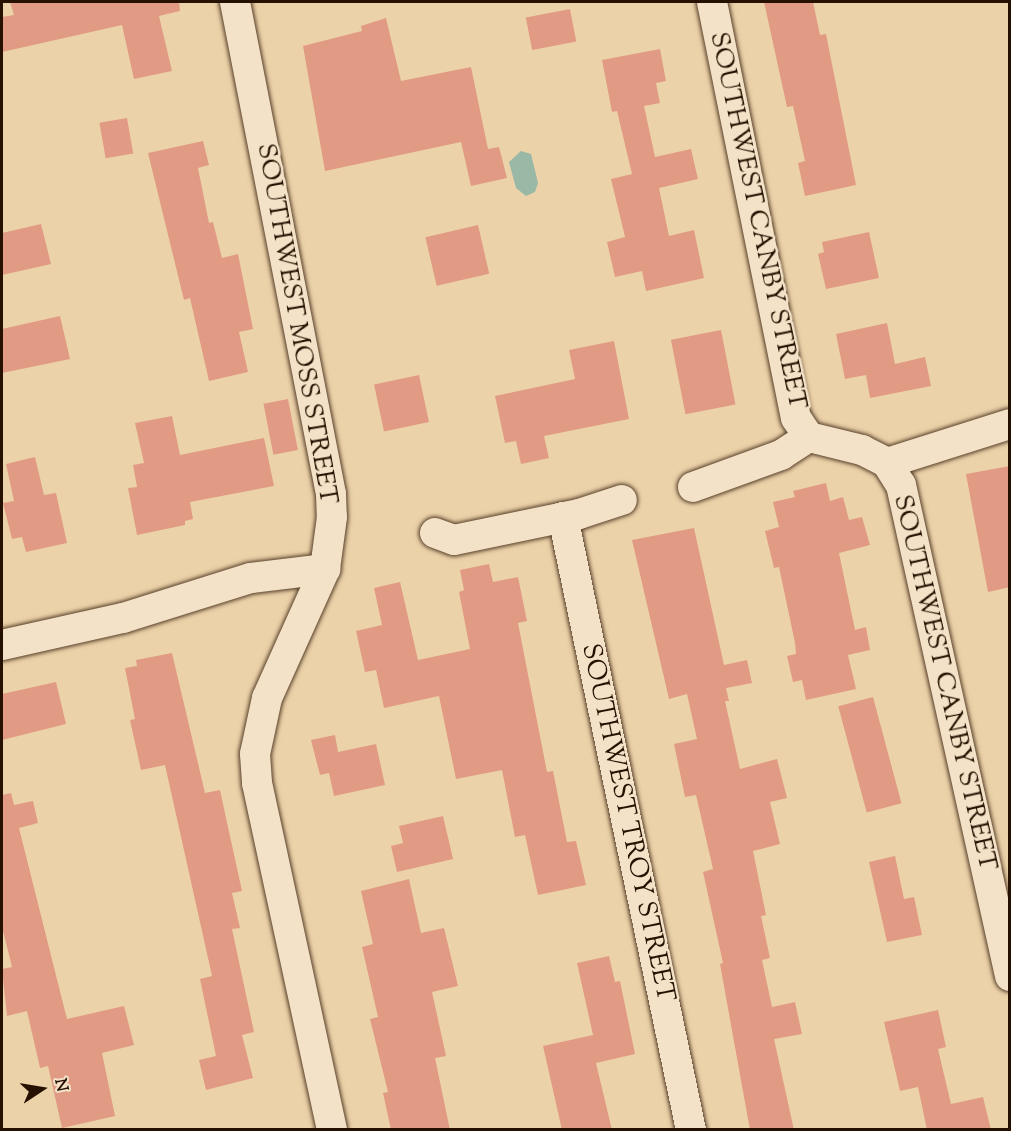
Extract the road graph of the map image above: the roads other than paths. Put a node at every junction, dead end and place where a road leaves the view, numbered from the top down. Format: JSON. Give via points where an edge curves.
{"nodes":[{"id":1,"x":235,"y":2,"type":"edge"},
{"id":2,"x":712,"y":2,"type":"edge"},
{"id":3,"x":1010,"y":424,"type":"edge"},
{"id":4,"x":809,"y":437,"type":"junction"},
{"id":5,"x":887,"y":463,"type":"junction"},
{"id":6,"x":693,"y":487,"type":"dead end"},
{"id":7,"x":622,"y":500,"type":"dead end"},
{"id":8,"x":563,"y":517,"type":"junction"},
{"id":9,"x":435,"y":532,"type":"dead end"},
{"id":10,"x":325,"y":569,"type":"junction"},
{"id":11,"x":2,"y":645,"type":"edge"},
{"id":12,"x":1010,"y":976,"type":"edge"},
{"id":13,"x":332,"y":1130,"type":"edge"},
{"id":14,"x":691,"y":1130,"type":"edge"}],
"edges":[{"from":1,"to":10,"type":"street","name":"SOUTHWEST MOSS STREET","via":[[331,494]]},
{"from":2,"to":4,"type":"street","name":"SOUTHWEST CANBY STREET","via":[[796,418]]},
{"from":3,"to":5,"type":"street"},
{"from":4,"to":5,"type":"street","via":[[862,450]]},
{"from":4,"to":6,"type":"street","via":[[781,455]]},
{"from":5,"to":12,"type":"street","name":"SOUTHWEST CANBY STREET","via":[[900,485]]},
{"from":7,"to":8,"type":"street"},
{"from":8,"to":9,"type":"street","via":[[454,540]]},
{"from":8,"to":14,"type":"street","name":"SOUTHWEST TROY STREET"},
{"from":10,"to":11,"type":"street","via":[[250,578],[133,615]]},
{"from":10,"to":13,"type":"street","name":"SOUTHWEST MOSS STREET","via":[[267,698],[255,754],[257,783]]}]}
